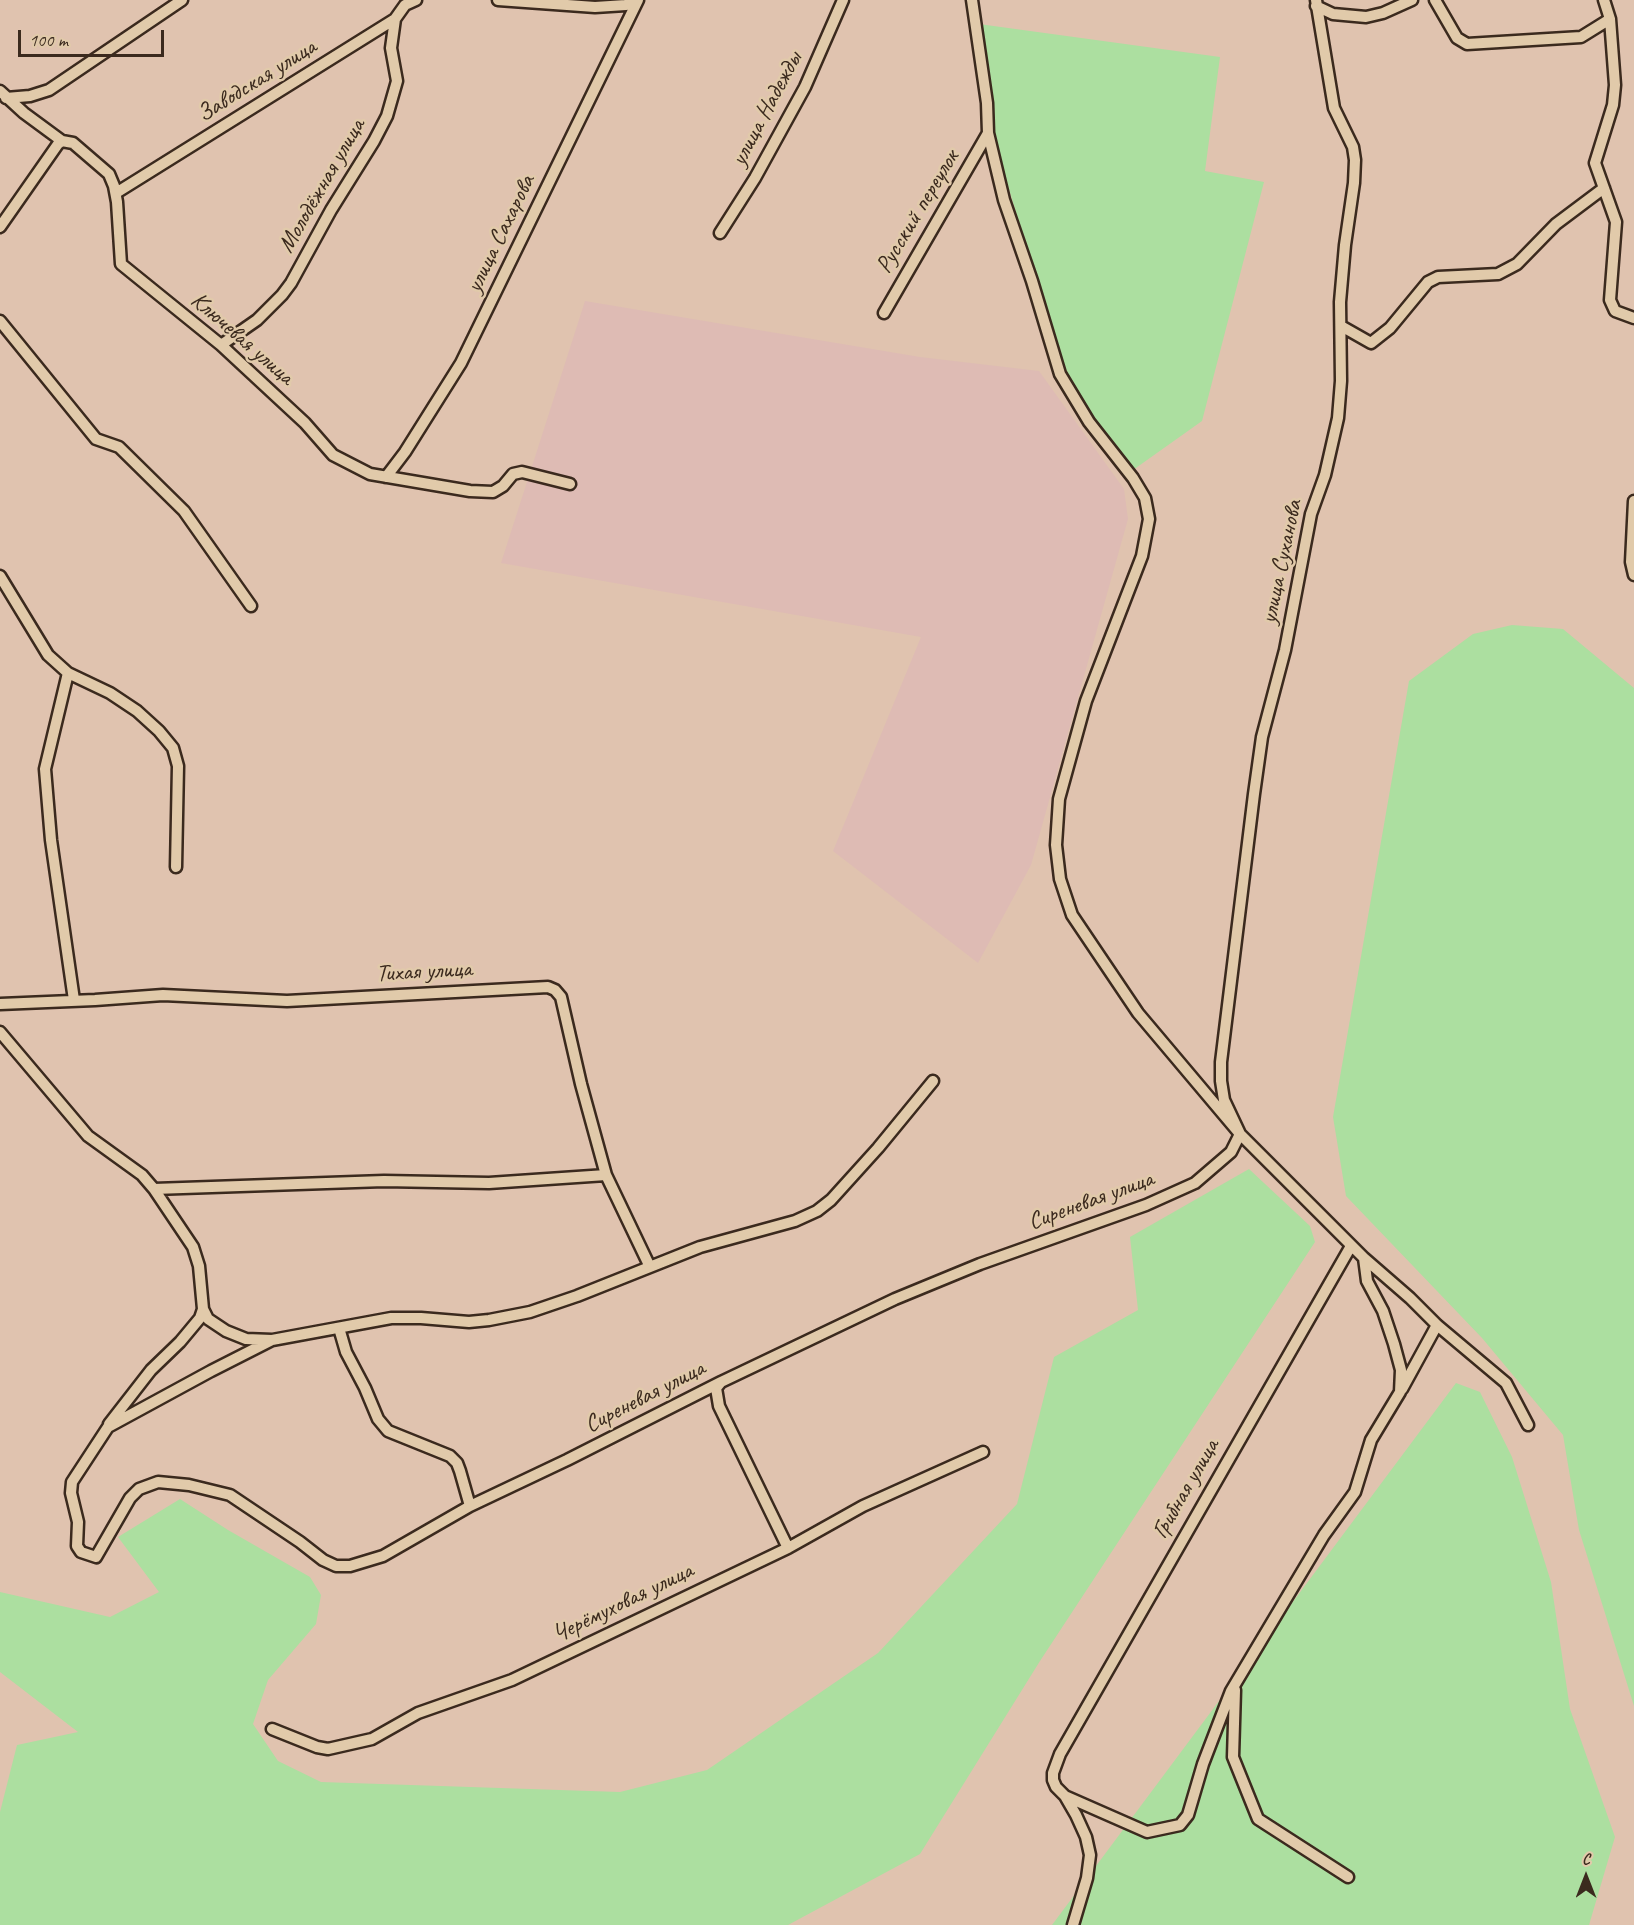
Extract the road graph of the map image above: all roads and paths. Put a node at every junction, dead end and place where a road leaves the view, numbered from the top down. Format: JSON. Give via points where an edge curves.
{"nodes":[{"id":1,"x":182,"y":0,"type":"edge"},
{"id":2,"x":416,"y":0,"type":"edge"},
{"id":3,"x":498,"y":0,"type":"edge"},
{"id":4,"x":636,"y":0,"type":"edge"},
{"id":5,"x":843,"y":0,"type":"edge"},
{"id":6,"x":972,"y":0,"type":"edge"},
{"id":7,"x":1412,"y":0,"type":"edge"},
{"id":8,"x":1436,"y":0,"type":"edge"},
{"id":9,"x":1604,"y":0,"type":"edge"},
{"id":10,"x":1316,"y":3,"type":"edge"},
{"id":11,"x":395,"y":19,"type":"junction"},
{"id":12,"x":1610,"y":19,"type":"junction"},
{"id":13,"x":3,"y":94,"type":"edge"},
{"id":14,"x":988,"y":133,"type":"junction"},
{"id":15,"x":62,"y":141,"type":"junction"},
{"id":16,"x":1604,"y":188,"type":"junction"},
{"id":17,"x":116,"y":193,"type":"junction"},
{"id":18,"x":0,"y":227,"type":"edge"},
{"id":19,"x":720,"y":232,"type":"dead end"},
{"id":20,"x":884,"y":313,"type":"dead end"},
{"id":21,"x":1634,"y":318,"type":"edge"},
{"id":22,"x":0,"y":321,"type":"edge"},
{"id":23,"x":1341,"y":326,"type":"junction"},
{"id":24,"x":221,"y":345,"type":"junction"},
{"id":25,"x":386,"y":477,"type":"junction"},
{"id":26,"x":570,"y":484,"type":"dead end"},
{"id":27,"x":1634,"y":501,"type":"edge"},
{"id":28,"x":1634,"y":575,"type":"edge"},
{"id":29,"x":0,"y":576,"type":"edge"},
{"id":30,"x":251,"y":606,"type":"dead end"},
{"id":31,"x":68,"y":673,"type":"junction"},
{"id":32,"x":176,"y":867,"type":"dead end"},
{"id":33,"x":74,"y":1000,"type":"junction"},
{"id":34,"x":0,"y":1004,"type":"edge"},
{"id":35,"x":0,"y":1032,"type":"edge"},
{"id":36,"x":933,"y":1081,"type":"dead end"},
{"id":37,"x":1239,"y":1134,"type":"junction"},
{"id":38,"x":606,"y":1175,"type":"junction"},
{"id":39,"x":154,"y":1189,"type":"junction"},
{"id":40,"x":1351,"y":1246,"type":"junction"},
{"id":41,"x":1364,"y":1258,"type":"junction"},
{"id":42,"x":650,"y":1267,"type":"junction"},
{"id":43,"x":203,"y":1309,"type":"junction"},
{"id":44,"x":1437,"y":1325,"type":"junction"},
{"id":45,"x":339,"y":1328,"type":"junction"},
{"id":46,"x":272,"y":1340,"type":"junction"},
{"id":47,"x":721,"y":1382,"type":"junction"},
{"id":48,"x":1400,"y":1392,"type":"junction"},
{"id":49,"x":1528,"y":1425,"type":"dead end"},
{"id":50,"x":108,"y":1426,"type":"junction"},
{"id":51,"x":983,"y":1452,"type":"dead end"},
{"id":52,"x":470,"y":1506,"type":"junction"},
{"id":53,"x":788,"y":1548,"type":"junction"},
{"id":54,"x":1235,"y":1684,"type":"junction"},
{"id":55,"x":272,"y":1729,"type":"dead end"},
{"id":56,"x":1065,"y":1796,"type":"junction"},
{"id":57,"x":1348,"y":1877,"type":"dead end"},
{"id":58,"x":1073,"y":1925,"type":"edge"}],
"edges":[{"from":1,"to":13,"type":"street","via":[[49,90],[30,96]]},
{"from":2,"to":11,"type":"street","name":"Заводская улица","via":[[405,5]]},
{"from":3,"to":4,"type":"street","via":[[595,7],[626,5]]},
{"from":4,"to":25,"type":"street","name":"улица Сахарова","via":[[461,363]]},
{"from":5,"to":19,"type":"street","name":"улица Надежды","via":[[805,87]]},
{"from":6,"to":14,"type":"street"},
{"from":7,"to":10,"type":"street","via":[[1383,14],[1366,17],[1333,14]]},
{"from":8,"to":12,"type":"street","via":[[1457,38],[1467,44],[1581,37]]},
{"from":9,"to":12,"type":"street"},
{"from":10,"to":23,"type":"street","name":"улица Суханова","via":[[1334,108],[1353,147],[1355,160],[1340,302]]},
{"from":11,"to":17,"type":"street","name":"Заводская улица"},
{"from":11,"to":24,"type":"street","name":"Молодёжная улица","via":[[391,48],[397,81],[387,116],[374,141],[282,295],[258,320]]},
{"from":12,"to":16,"type":"street","via":[[1613,105],[1595,163]]},
{"from":13,"to":15,"type":"street","name":"Ключевая улица"},
{"from":14,"to":20,"type":"street","name":"Русский переулок"},
{"from":14,"to":37,"type":"street","via":[[1004,200],[1060,375],[1089,422],[1133,478],[1145,498],[1149,519],[1143,556],[1086,701],[1059,799],[1056,844],[1060,879],[1072,915],[1138,1013]]},
{"from":15,"to":17,"type":"street","name":"Ключевая улица","via":[[73,143],[109,174]]},
{"from":15,"to":18,"type":"street"},
{"from":16,"to":21,"type":"street","via":[[1616,222],[1610,300],[1614,310]]},
{"from":16,"to":23,"type":"street","via":[[1556,224],[1517,264],[1498,274],[1438,277],[1428,282],[1390,328],[1371,343]]},
{"from":17,"to":24,"type":"street","name":"Ключевая улица","via":[[121,264]]},
{"from":22,"to":30,"type":"street","via":[[96,439],[118,447],[184,511]]},
{"from":23,"to":37,"type":"street","name":"улица Суханова","via":[[1338,418],[1325,475],[1311,513],[1285,650],[1262,737],[1225,1022],[1221,1081],[1224,1100]]},
{"from":24,"to":25,"type":"street","name":"Ключевая улица","via":[[305,423],[333,455],[370,474]]},
{"from":25,"to":26,"type":"street","name":"Ключевая улица","via":[[493,492],[513,474],[522,472]]},
{"from":27,"to":28,"type":"street"},
{"from":29,"to":31,"type":"street","via":[[48,655]]},
{"from":31,"to":32,"type":"street","via":[[137,711],[173,748],[178,766]]},
{"from":31,"to":33,"type":"street","via":[[45,769]]},
{"from":33,"to":34,"type":"street","name":"Тихая улица"},
{"from":33,"to":38,"type":"street","name":"Тихая улица","via":[[163,995],[287,1001],[548,987],[561,997]]},
{"from":35,"to":39,"type":"street","via":[[88,1136],[142,1175]]},
{"from":36,"to":42,"type":"street","via":[[831,1200],[817,1211],[795,1221],[700,1247]]},
{"from":37,"to":40,"type":"street"},
{"from":37,"to":47,"type":"street","name":"Сиреневая улица","via":[[1231,1152],[1195,1183],[895,1299]]},
{"from":38,"to":39,"type":"street","via":[[489,1183],[384,1181]]},
{"from":38,"to":42,"type":"street","name":"Тихая улица"},
{"from":39,"to":43,"type":"street","via":[[193,1247]]},
{"from":40,"to":41,"type":"street"},
{"from":40,"to":56,"type":"street","name":"Грибная улица","via":[[1060,1754],[1053,1780]]},
{"from":41,"to":44,"type":"street"},
{"from":41,"to":48,"type":"street","via":[[1367,1281],[1383,1311],[1401,1370]]},
{"from":42,"to":45,"type":"street","via":[[530,1312],[469,1322],[391,1318]]},
{"from":43,"to":46,"type":"street","via":[[208,1319],[226,1331],[246,1339]]},
{"from":43,"to":50,"type":"street","via":[[200,1318],[150,1370]]},
{"from":44,"to":48,"type":"street"},
{"from":44,"to":49,"type":"street","via":[[1506,1383]]},
{"from":45,"to":46,"type":"street"},
{"from":45,"to":52,"type":"street","via":[[345,1352],[378,1419],[388,1431],[450,1456],[457,1463]]},
{"from":46,"to":50,"type":"street"},
{"from":47,"to":52,"type":"street","name":"Сиреневая улица"},
{"from":47,"to":53,"type":"street","via":[[716,1388],[719,1406]]},
{"from":48,"to":54,"type":"street","via":[[1371,1440],[1355,1492],[1324,1535]]},
{"from":50,"to":52,"type":"street","name":"Сиреневая улица","via":[[72,1482],[77,1546],[81,1552],[96,1557],[130,1498],[139,1489],[158,1482],[230,1495],[336,1566],[383,1556]]},
{"from":51,"to":53,"type":"street","name":"Черёмуховая улица","via":[[863,1506]]},
{"from":53,"to":55,"type":"street","name":"Черёмуховая улица","via":[[512,1680],[418,1713],[372,1739],[328,1749]]},
{"from":54,"to":56,"type":"street","via":[[1203,1764],[1188,1815],[1180,1825],[1146,1832]]},
{"from":54,"to":57,"type":"street","via":[[1233,1757],[1258,1819]]},
{"from":56,"to":58,"type":"street","via":[[1086,1837],[1090,1855]]}]}
